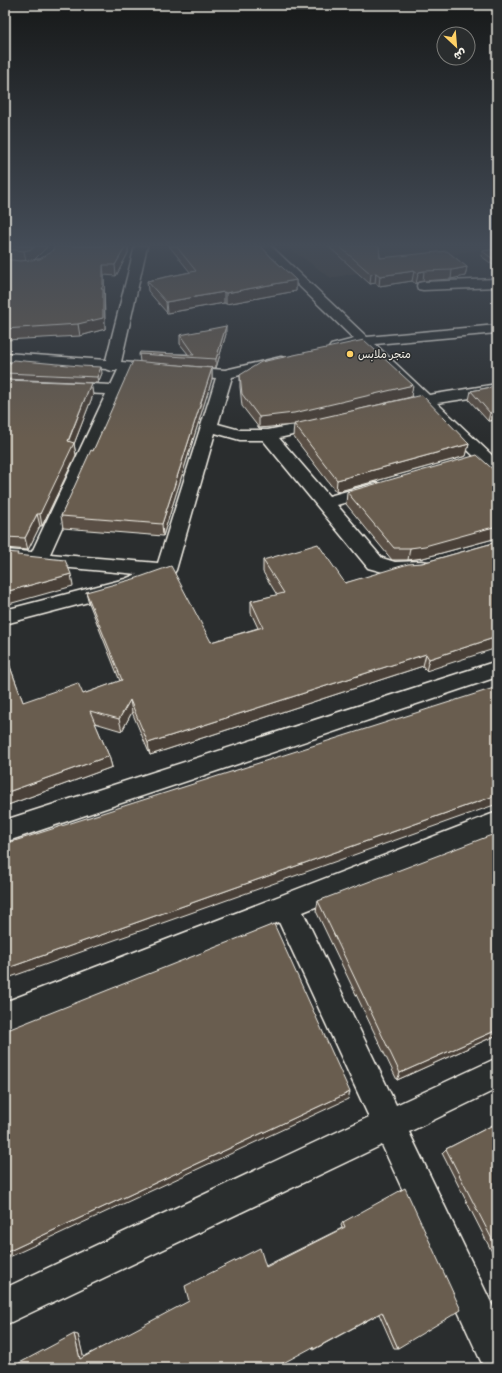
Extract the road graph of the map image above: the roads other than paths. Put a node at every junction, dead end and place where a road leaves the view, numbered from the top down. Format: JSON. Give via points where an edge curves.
{"nodes":[{"id":1,"x":129,"y":310,"type":"edge"},
{"id":2,"x":331,"y":310,"type":"edge"},
{"id":3,"x":497,"y":329,"type":"edge"},
{"id":4,"x":364,"y":341,"type":"junction"},
{"id":5,"x":325,"y":350,"type":"edge"},
{"id":6,"x":5,"y":357,"type":"edge"},
{"id":7,"x":294,"y":358,"type":"edge"},
{"id":8,"x":119,"y":367,"type":"junction"},
{"id":9,"x":225,"y":374,"type":"junction"},
{"id":10,"x":497,"y":388,"type":"edge"},
{"id":11,"x":7,"y":389,"type":"edge"},
{"id":12,"x":115,"y":390,"type":"junction"},
{"id":13,"x":425,"y":400,"type":"junction"},
{"id":14,"x":402,"y":405,"type":"edge"},
{"id":15,"x":340,"y":420,"type":"edge"},
{"id":16,"x":209,"y":427,"type":"junction"},
{"id":17,"x":268,"y":435,"type":"junction"},
{"id":18,"x":484,"y":463,"type":"edge"},
{"id":19,"x":393,"y":483,"type":"edge"},
{"id":20,"x":325,"y":503,"type":"junction"},
{"id":21,"x":5,"y":556,"type":"edge"},
{"id":22,"x":38,"y":559,"type":"junction"},
{"id":23,"x":440,"y":562,"type":"edge"},
{"id":24,"x":98,"y":564,"type":"junction"},
{"id":25,"x":166,"y":570,"type":"junction"},
{"id":26,"x":90,"y":595,"type":"junction"},
{"id":27,"x":5,"y":617,"type":"edge"},
{"id":28,"x":497,"y":669,"type":"edge"},
{"id":29,"x":497,"y":823,"type":"edge"},
{"id":30,"x":5,"y":831,"type":"edge"},
{"id":31,"x":286,"y":906,"type":"junction"},
{"id":32,"x":5,"y":1017,"type":"edge"},
{"id":33,"x":497,"y":1073,"type":"edge"},
{"id":34,"x":388,"y":1125,"type":"junction"},
{"id":35,"x":5,"y":1307,"type":"edge"},
{"id":36,"x":497,"y":1356,"type":"edge"}],
"edges":[{"from":1,"to":8,"type":"street"},
{"from":2,"to":4,"type":"street"},
{"from":3,"to":4,"type":"street"},
{"from":4,"to":5,"type":"street"},
{"from":4,"to":13,"type":"street"},
{"from":6,"to":8,"type":"street"},
{"from":7,"to":9,"type":"street"},
{"from":8,"to":9,"type":"street"},
{"from":8,"to":12,"type":"street"},
{"from":9,"to":16,"type":"street"},
{"from":10,"to":13,"type":"street"},
{"from":11,"to":12,"type":"street"},
{"from":12,"to":22,"type":"street"},
{"from":13,"to":14,"type":"street"},
{"from":13,"to":18,"type":"street"},
{"from":15,"to":17,"type":"street"},
{"from":16,"to":17,"type":"street","via":[[240,435]]},
{"from":16,"to":25,"type":"street"},
{"from":17,"to":20,"type":"street"},
{"from":19,"to":20,"type":"street"},
{"from":20,"to":23,"type":"street","via":[[375,563],[394,570],[419,568]]},
{"from":21,"to":22,"type":"street"},
{"from":22,"to":24,"type":"street"},
{"from":24,"to":25,"type":"street"},
{"from":24,"to":26,"type":"street"},
{"from":25,"to":26,"type":"street","via":[[131,584]]},
{"from":26,"to":27,"type":"street"},
{"from":28,"to":30,"type":"street"},
{"from":29,"to":31,"type":"street"},
{"from":31,"to":32,"type":"street"},
{"from":31,"to":34,"type":"street"},
{"from":33,"to":34,"type":"street"},
{"from":34,"to":35,"type":"street"},
{"from":34,"to":36,"type":"street"}]}
